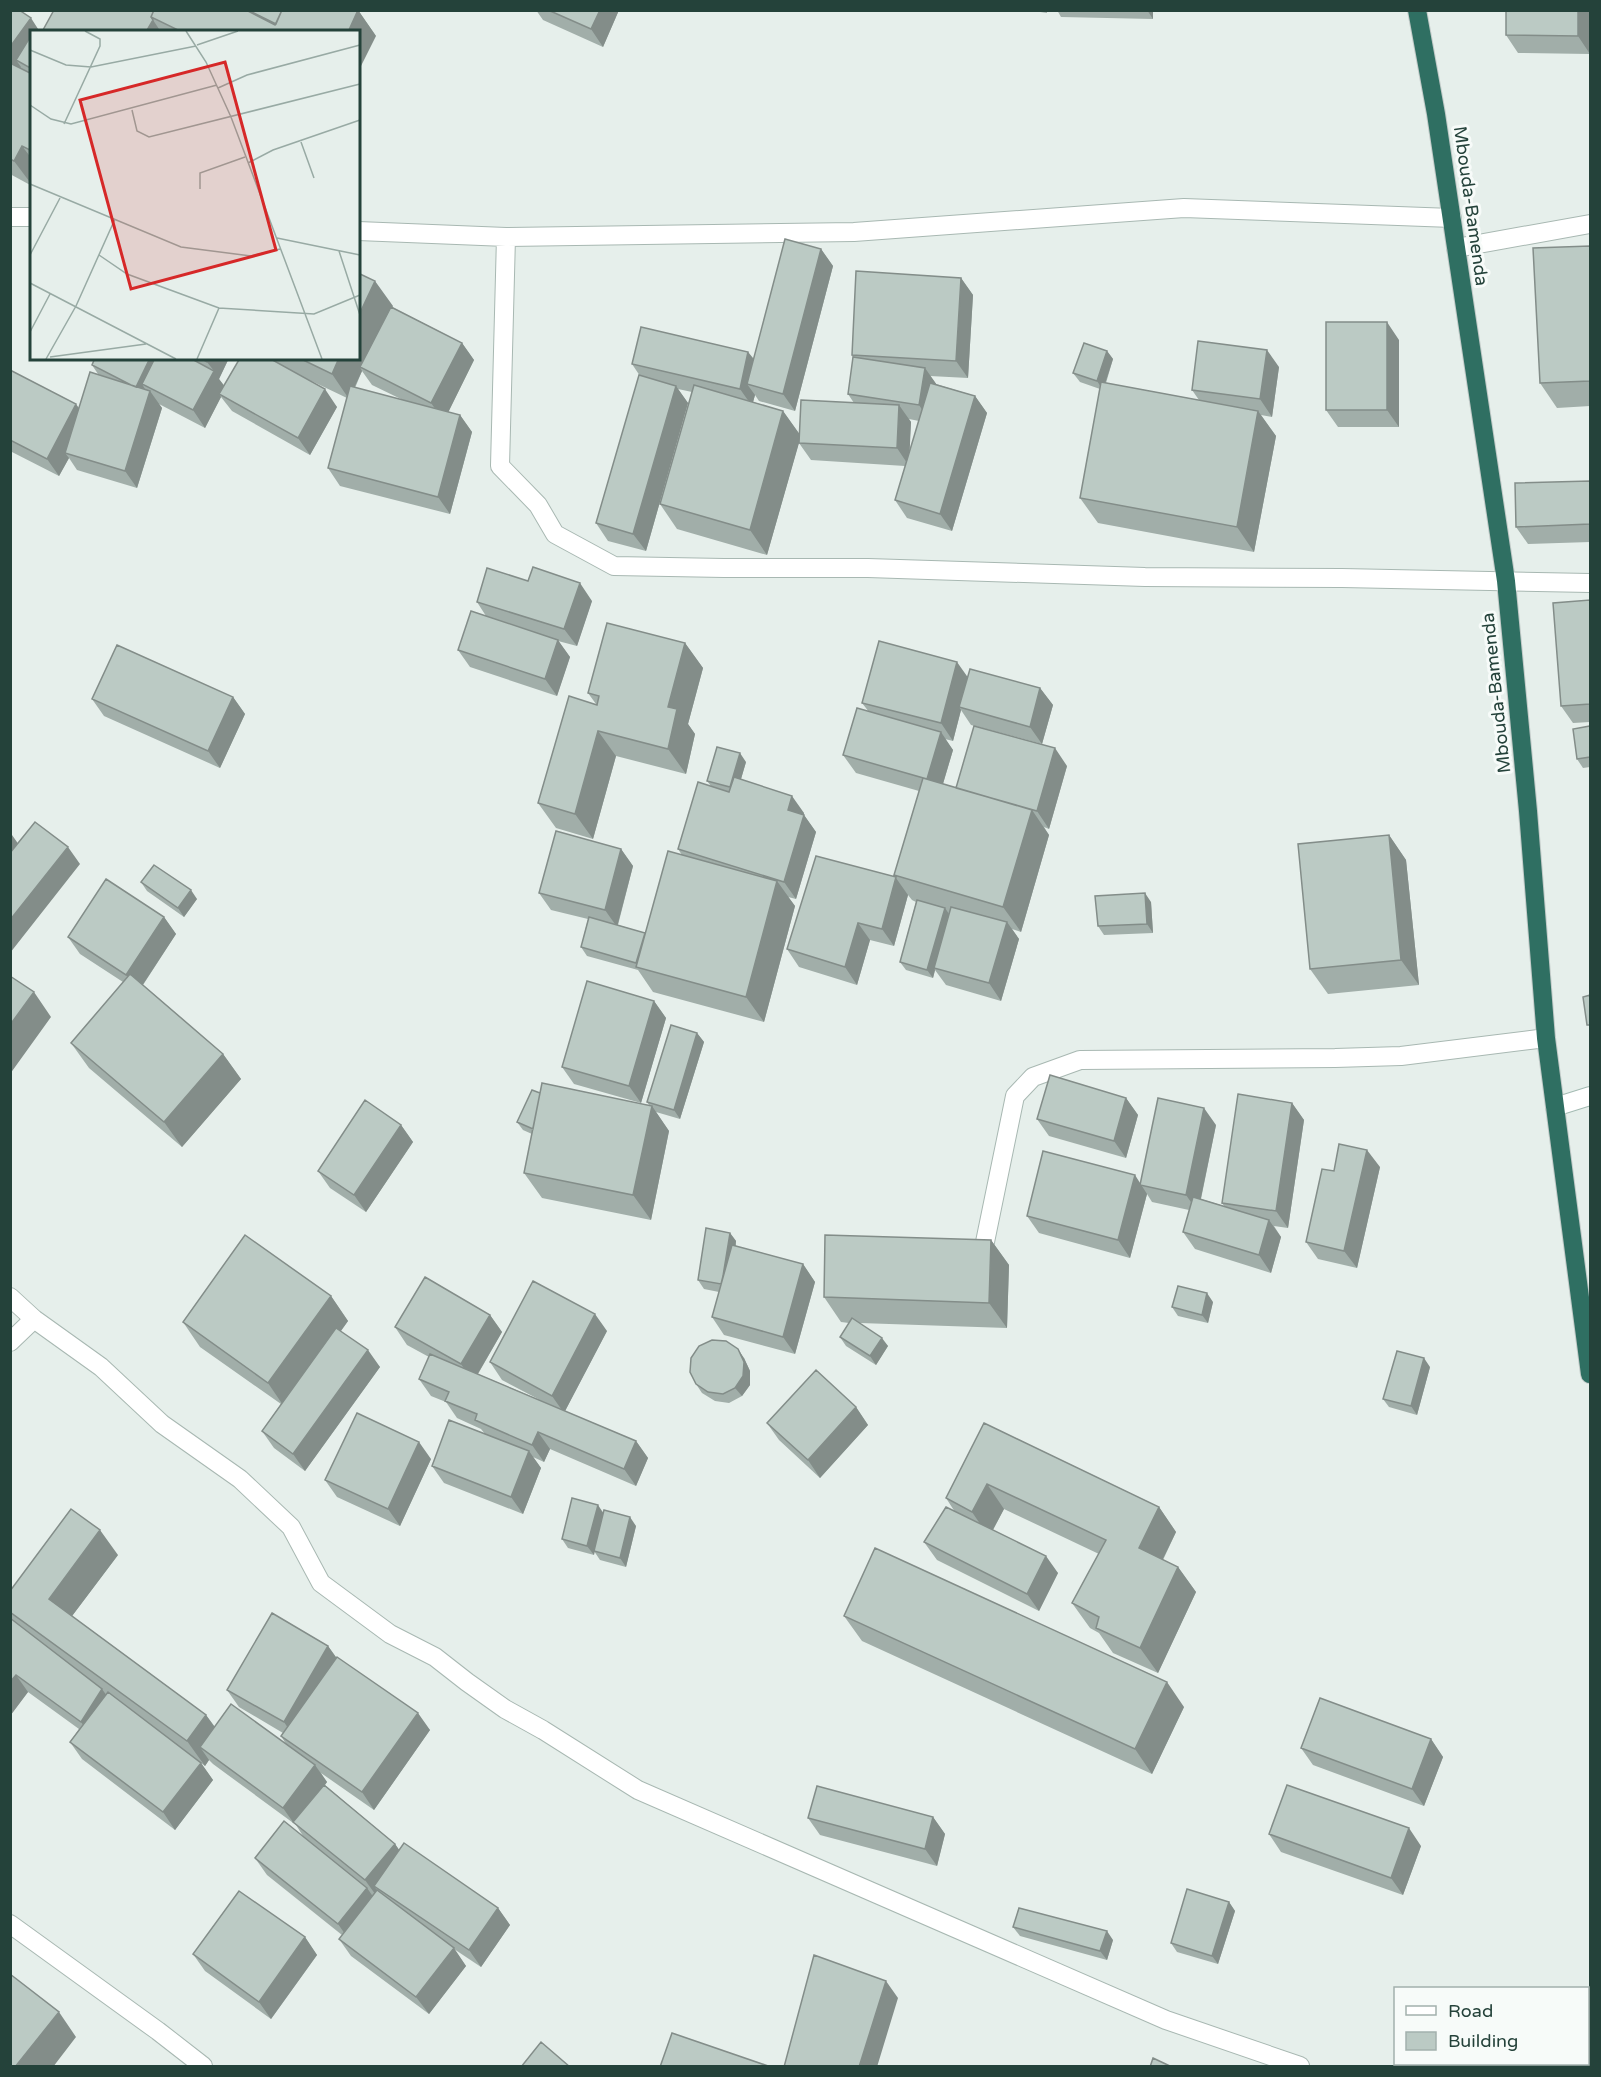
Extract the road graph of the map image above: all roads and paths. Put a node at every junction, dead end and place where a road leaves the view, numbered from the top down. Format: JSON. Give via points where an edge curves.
{"nodes":[{"id":1,"x":1416,"y":10,"type":"edge"},
{"id":2,"x":30,"y":217,"type":"edge"},
{"id":3,"x":10,"y":218,"type":"edge"},
{"id":4,"x":1452,"y":218,"type":"junction"},
{"id":5,"x":1590,"y":224,"type":"edge"},
{"id":6,"x":360,"y":231,"type":"edge"},
{"id":7,"x":506,"y":237,"type":"junction"},
{"id":8,"x":1456,"y":248,"type":"junction"},
{"id":9,"x":1506,"y":581,"type":"junction"},
{"id":10,"x":1590,"y":583,"type":"edge"},
{"id":11,"x":1546,"y":1038,"type":"junction"},
{"id":12,"x":1590,"y":1096,"type":"edge"},
{"id":13,"x":1556,"y":1107,"type":"junction"},
{"id":14,"x":985,"y":1242,"type":"edge"},
{"id":15,"x":10,"y":1297,"type":"edge"},
{"id":16,"x":34,"y":1318,"type":"junction"},
{"id":17,"x":10,"y":1342,"type":"edge"},
{"id":18,"x":1590,"y":1374,"type":"edge"},
{"id":19,"x":10,"y":1924,"type":"edge"},
{"id":20,"x":203,"y":2067,"type":"edge"},
{"id":21,"x":1300,"y":2067,"type":"edge"}],
"edges":[{"from":1,"to":4,"type":"highway","name":"Mbouda-Bamenda"},
{"from":2,"to":3,"type":"street"},
{"from":4,"to":7,"type":"street","via":[[1184,208],[854,232]]},
{"from":4,"to":8,"type":"highway","name":"Mbouda-Bamenda"},
{"from":5,"to":8,"type":"street"},
{"from":6,"to":7,"type":"street"},
{"from":7,"to":9,"type":"street","via":[[500,466],[538,505],[555,534],[614,566]]},
{"from":8,"to":9,"type":"highway","name":"Mbouda-Bamenda"},
{"from":9,"to":10,"type":"street"},
{"from":9,"to":11,"type":"highway","name":"Mbouda-Bamenda"},
{"from":11,"to":13,"type":"highway","name":"Mbouda-Bamenda"},
{"from":11,"to":14,"type":"street","via":[[1401,1056],[1080,1060],[1052,1070],[1033,1077],[1015,1096]]},
{"from":12,"to":13,"type":"street"},
{"from":13,"to":18,"type":"highway","name":"Mbouda-Bamenda"},
{"from":15,"to":16,"type":"street"},
{"from":16,"to":17,"type":"street"},
{"from":16,"to":21,"type":"street","via":[[101,1367],[162,1424],[240,1479],[291,1527],[321,1583],[390,1634],[435,1657],[505,1709],[638,1790],[1166,2020]]},
{"from":19,"to":20,"type":"street"}]}
